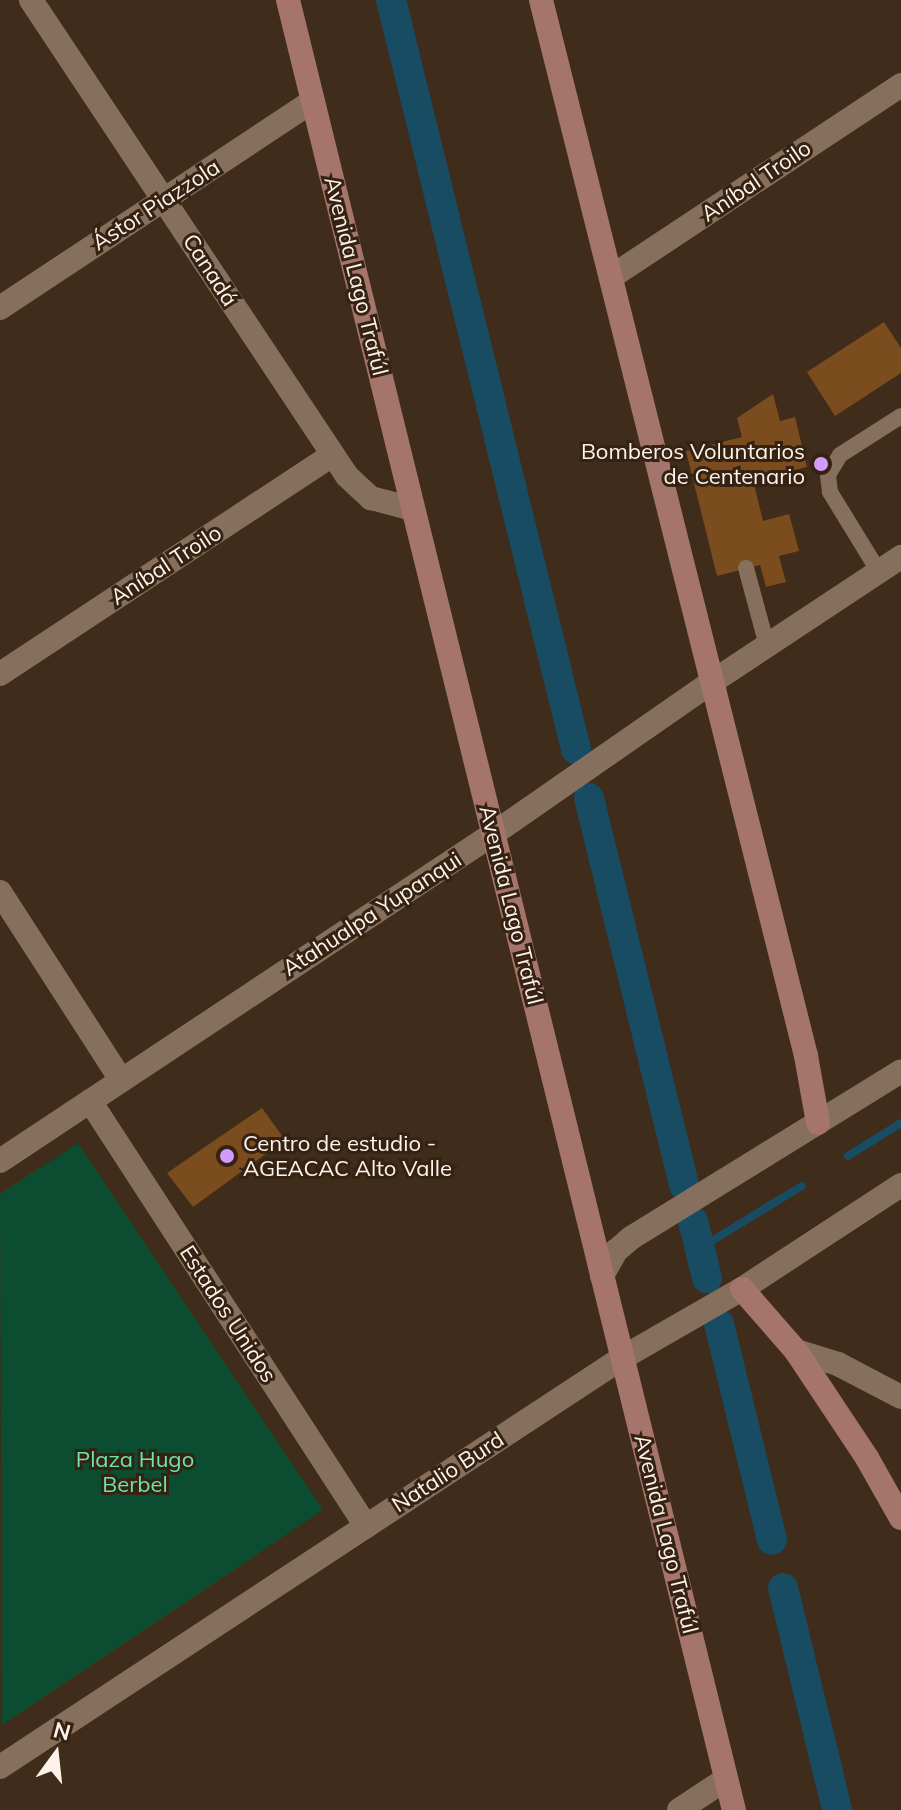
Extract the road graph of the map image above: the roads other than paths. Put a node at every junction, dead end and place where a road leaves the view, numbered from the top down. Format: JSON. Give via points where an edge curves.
{"nodes":[{"id":1,"x":31,"y":0,"type":"edge"},
{"id":2,"x":288,"y":0,"type":"edge"},
{"id":3,"x":541,"y":0,"type":"edge"},
{"id":4,"x":901,"y":85,"type":"edge"},
{"id":5,"x":313,"y":101,"type":"junction"},
{"id":6,"x":163,"y":200,"type":"junction"},
{"id":7,"x":611,"y":277,"type":"junction"},
{"id":8,"x":0,"y":308,"type":"edge"},
{"id":9,"x":901,"y":416,"type":"edge"},
{"id":10,"x":332,"y":455,"type":"junction"},
{"id":11,"x":413,"y":509,"type":"junction"},
{"id":12,"x":901,"y":557,"type":"edge"},
{"id":13,"x":746,"y":568,"type":"dead end"},
{"id":14,"x":879,"y":572,"type":"junction"},
{"id":15,"x":767,"y":646,"type":"junction"},
{"id":16,"x":0,"y":674,"type":"edge"},
{"id":17,"x":712,"y":682,"type":"junction"},
{"id":18,"x":493,"y":834,"type":"junction"},
{"id":19,"x":0,"y":892,"type":"edge"},
{"id":20,"x":901,"y":1071,"type":"edge"},
{"id":21,"x":121,"y":1080,"type":"junction"},
{"id":22,"x":90,"y":1101,"type":"junction"},
{"id":23,"x":818,"y":1123,"type":"junction"},
{"id":24,"x":0,"y":1161,"type":"edge"},
{"id":25,"x":901,"y":1185,"type":"edge"},
{"id":26,"x":602,"y":1276,"type":"junction"},
{"id":27,"x":742,"y":1289,"type":"junction"},
{"id":28,"x":796,"y":1351,"type":"junction"},
{"id":29,"x":622,"y":1358,"type":"junction"},
{"id":30,"x":901,"y":1397,"type":"edge"},
{"id":31,"x":901,"y":1518,"type":"edge"},
{"id":32,"x":366,"y":1526,"type":"junction"},
{"id":33,"x":0,"y":1767,"type":"edge"},
{"id":34,"x":726,"y":1779,"type":"junction"},
{"id":35,"x":679,"y":1810,"type":"edge"},
{"id":36,"x":734,"y":1810,"type":"edge"}],
"edges":[{"from":1,"to":6,"type":"street","name":"Canadá"},
{"from":2,"to":5,"type":"main road","name":"Avenida Lago Trafúl"},
{"from":3,"to":7,"type":"main road"},
{"from":4,"to":7,"type":"street","name":"Aníbal Troilo"},
{"from":5,"to":6,"type":"street","name":"Ástor Piazzola"},
{"from":5,"to":11,"type":"main road","name":"Avenida Lago Trafúl"},
{"from":6,"to":8,"type":"street","name":"Ástor Piazzola"},
{"from":6,"to":10,"type":"street","name":"Canadá"},
{"from":7,"to":17,"type":"main road"},
{"from":9,"to":14,"type":"lane","via":[[840,455],[828,475],[830,492]]},
{"from":10,"to":11,"type":"street","name":"Canadá","via":[[371,498]]},
{"from":10,"to":16,"type":"street","name":"Aníbal Troilo"},
{"from":11,"to":18,"type":"main road","name":"Avenida Lago Trafúl"},
{"from":12,"to":14,"type":"street","name":"Atahualpa Yupanqui"},
{"from":13,"to":15,"type":"lane"},
{"from":14,"to":15,"type":"street","name":"Atahualpa Yupanqui"},
{"from":15,"to":17,"type":"street","name":"Atahualpa Yupanqui"},
{"from":17,"to":18,"type":"street","name":"Atahualpa Yupanqui"},
{"from":17,"to":23,"type":"main road"},
{"from":18,"to":21,"type":"street","name":"Atahualpa Yupanqui"},
{"from":18,"to":26,"type":"main road","name":"Avenida Lago Trafúl"},
{"from":19,"to":21,"type":"street"},
{"from":20,"to":23,"type":"street"},
{"from":21,"to":22,"type":"street","name":"Atahualpa Yupanqui"},
{"from":22,"to":24,"type":"street","name":"Atahualpa Yupanqui"},
{"from":22,"to":32,"type":"street","name":"Estados Unidos"},
{"from":23,"to":26,"type":"street","via":[[631,1238],[616,1251]]},
{"from":25,"to":27,"type":"street","name":"Natalio Burd"},
{"from":26,"to":29,"type":"main road","name":"Avenida Lago Trafúl"},
{"from":27,"to":28,"type":"main road"},
{"from":27,"to":29,"type":"street","name":"Natalio Burd"},
{"from":28,"to":30,"type":"street","via":[[838,1364]]},
{"from":28,"to":31,"type":"main road"},
{"from":29,"to":32,"type":"street","name":"Natalio Burd"},
{"from":29,"to":34,"type":"main road","name":"Avenida Lago Trafúl"},
{"from":32,"to":33,"type":"street","name":"Natalio Burd"},
{"from":34,"to":35,"type":"street"},
{"from":34,"to":36,"type":"main road","name":"Avenida Lago Trafúl"}]}
